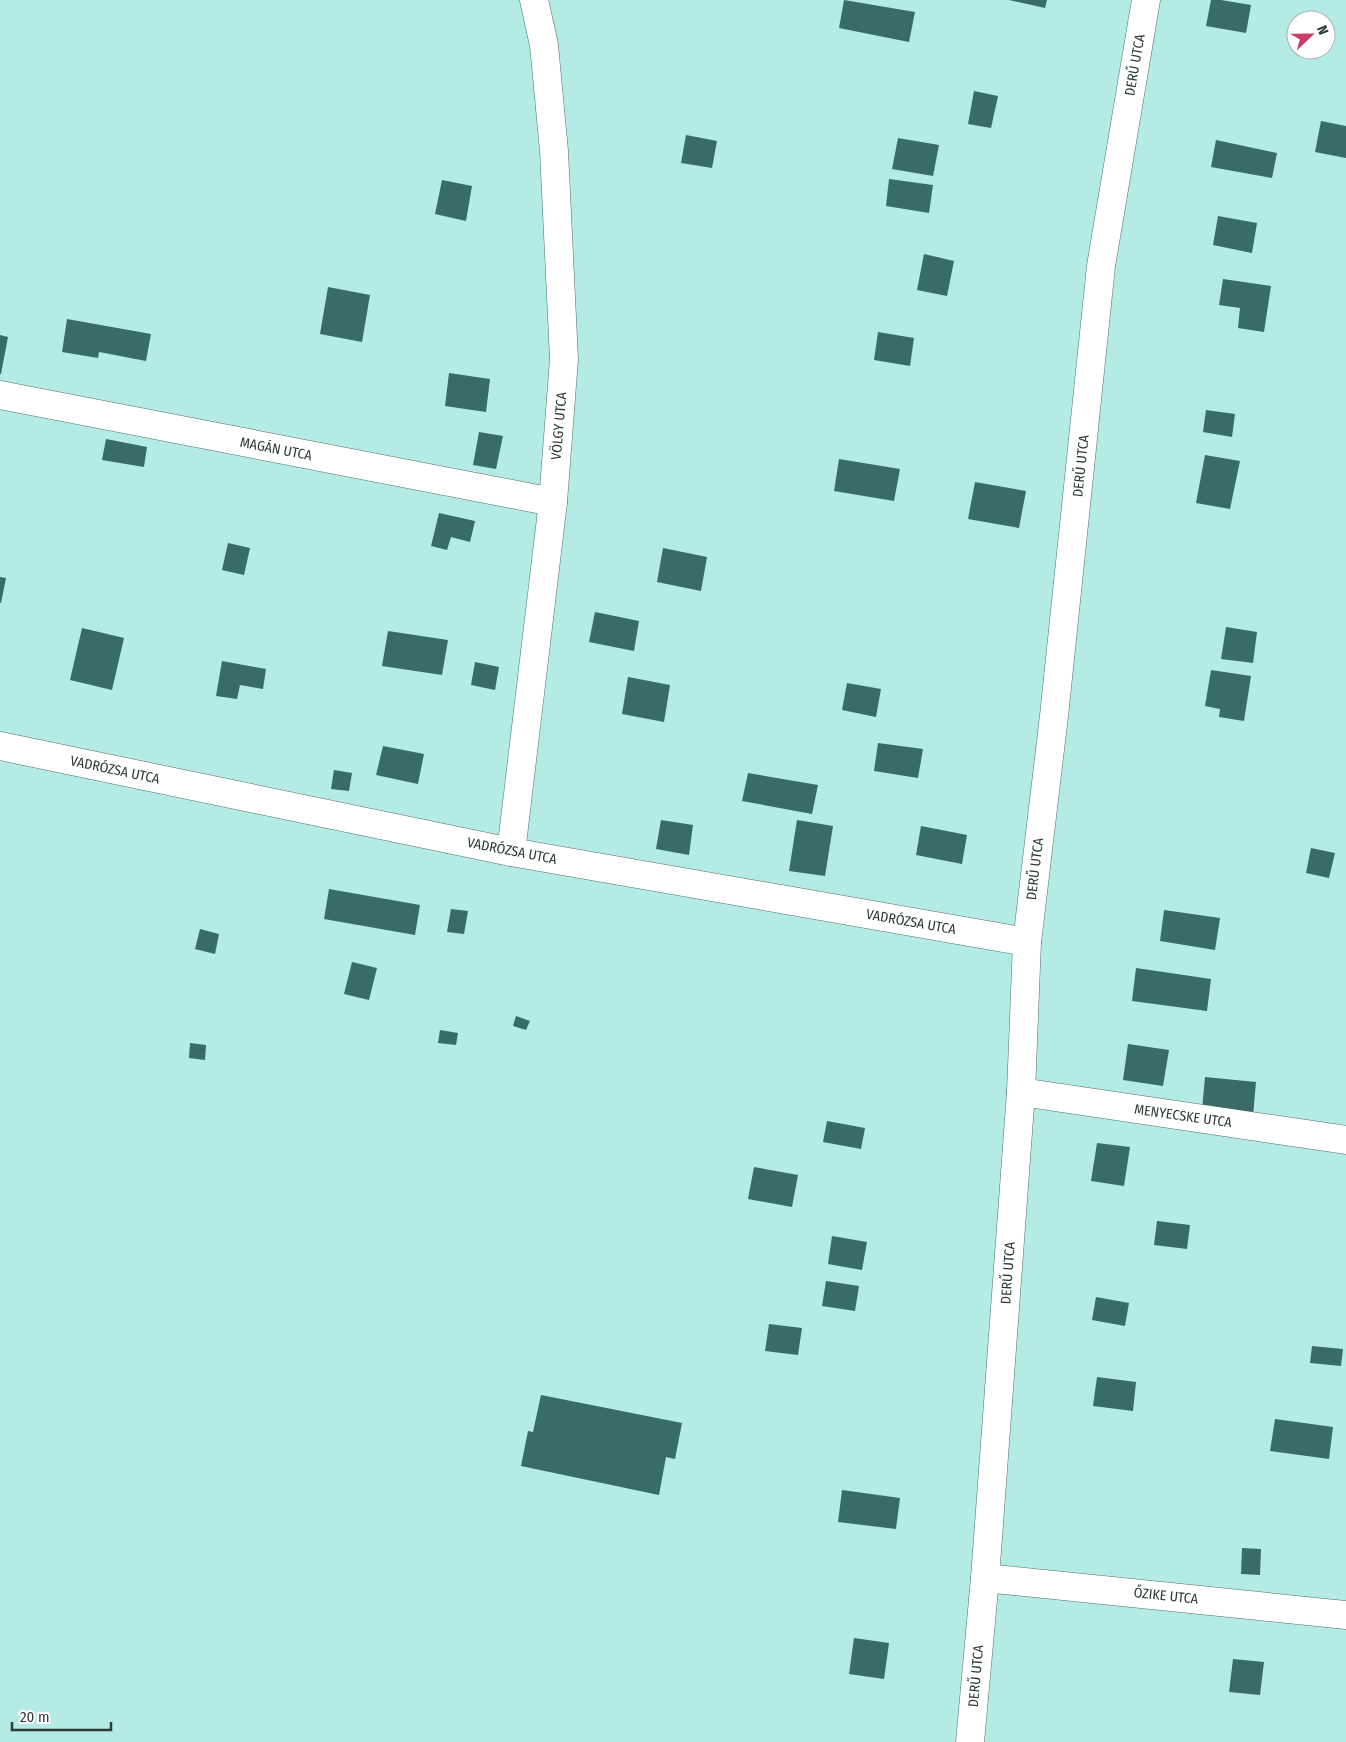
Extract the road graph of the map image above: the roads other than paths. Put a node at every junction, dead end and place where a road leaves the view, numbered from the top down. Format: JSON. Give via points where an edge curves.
{"nodes":[{"id":1,"x":534,"y":0,"type":"edge"},
{"id":2,"x":1146,"y":0,"type":"edge"},
{"id":3,"x":0,"y":395,"type":"edge"},
{"id":4,"x":553,"y":502,"type":"junction"},
{"id":5,"x":0,"y":746,"type":"edge"},
{"id":6,"x":511,"y":852,"type":"junction"},
{"id":7,"x":1027,"y":942,"type":"junction"},
{"id":8,"x":1021,"y":1092,"type":"junction"},
{"id":9,"x":1346,"y":1140,"type":"edge"},
{"id":10,"x":985,"y":1578,"type":"junction"},
{"id":11,"x":1346,"y":1615,"type":"edge"},
{"id":12,"x":970,"y":1742,"type":"edge"}],
"edges":[{"from":1,"to":4,"type":"street","name":"VÖLGY UTCA","via":[[544,45],[554,151],[564,359]]},
{"from":2,"to":7,"type":"street","name":"DERŰ UTCA","via":[[1101,266]]},
{"from":3,"to":4,"type":"street","name":"MAGÁN UTCA"},
{"from":4,"to":6,"type":"street","name":"VÖLGY UTCA"},
{"from":5,"to":6,"type":"street","name":"VADRÓZSA UTCA"},
{"from":6,"to":7,"type":"street","name":"VADRÓZSA UTCA"},
{"from":7,"to":8,"type":"street","name":"DERŰ UTCA"},
{"from":8,"to":9,"type":"street","name":"MENYECSKE UTCA"},
{"from":8,"to":10,"type":"street","name":"DERŰ UTCA"},
{"from":10,"to":11,"type":"street","name":"ŐZIKE UTCA"},
{"from":10,"to":12,"type":"street","name":"DERŰ UTCA"}]}
